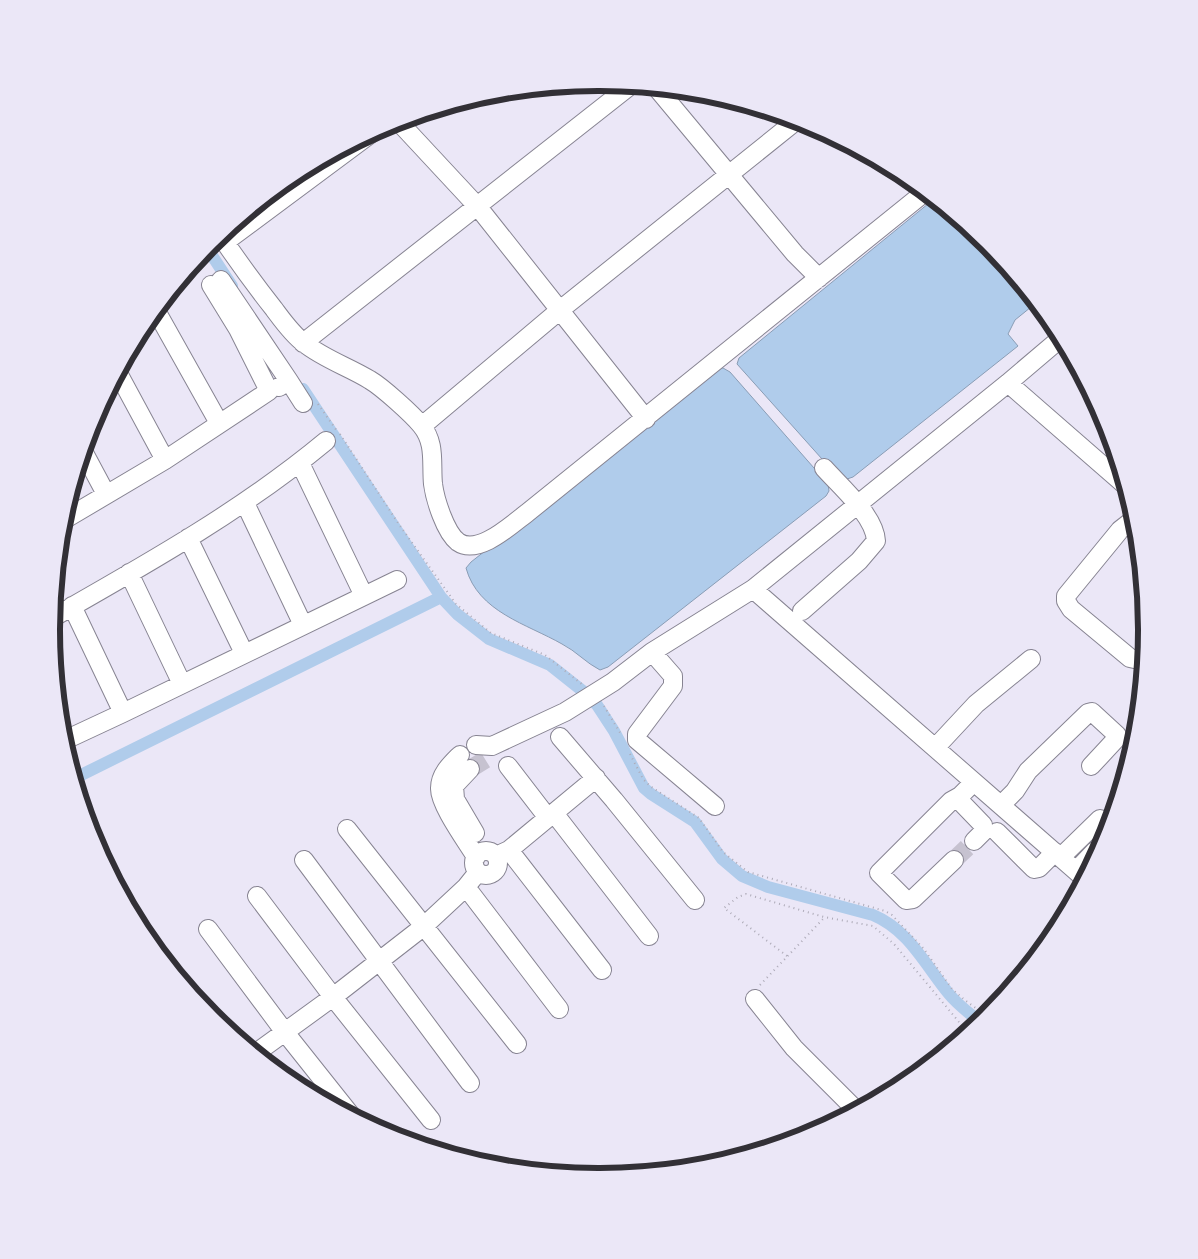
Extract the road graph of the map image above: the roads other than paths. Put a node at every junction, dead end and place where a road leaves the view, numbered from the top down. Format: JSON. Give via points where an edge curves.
{"nodes":[{"id":1,"x":623,"y":91,"type":"edge"},
{"id":2,"x":662,"y":94,"type":"edge"},
{"id":3,"x":790,"y":126,"type":"edge"},
{"id":4,"x":404,"y":128,"type":"edge"},
{"id":5,"x":325,"y":166,"type":"edge"},
{"id":6,"x":729,"y":174,"type":"junction"},
{"id":7,"x":919,"y":197,"type":"edge"},
{"id":8,"x":478,"y":207,"type":"junction"},
{"id":9,"x":250,"y":219,"type":"edge"},
{"id":10,"x":224,"y":242,"type":"edge"},
{"id":11,"x":819,"y":278,"type":"junction"},
{"id":12,"x":560,"y":310,"type":"junction"},
{"id":13,"x":160,"y":317,"type":"edge"},
{"id":14,"x":303,"y":343,"type":"junction"},
{"id":15,"x":1055,"y":343,"type":"edge"},
{"id":16,"x":122,"y":380,"type":"edge"},
{"id":17,"x":289,"y":381,"type":"junction"},
{"id":18,"x":1008,"y":383,"type":"junction"},
{"id":19,"x":269,"y":391,"type":"junction"},
{"id":20,"x":310,"y":402,"type":"road end"},
{"id":21,"x":646,"y":419,"type":"junction"},
{"id":22,"x":219,"y":422,"type":"junction"},
{"id":23,"x":422,"y":426,"type":"junction"},
{"id":24,"x":326,"y":441,"type":"dead end"},
{"id":25,"x":88,"y":460,"type":"edge"},
{"id":26,"x":165,"y":460,"type":"junction"},
{"id":27,"x":300,"y":463,"type":"junction"},
{"id":28,"x":824,"y":468,"type":"dead end"},
{"id":29,"x":1116,"y":477,"type":"edge"},
{"id":30,"x":106,"y":494,"type":"junction"},
{"id":31,"x":245,"y":503,"type":"junction"},
{"id":32,"x":858,"y":505,"type":"junction"},
{"id":33,"x":72,"y":515,"type":"edge"},
{"id":34,"x":1128,"y":524,"type":"edge"},
{"id":35,"x":188,"y":538,"type":"junction"},
{"id":36,"x":129,"y":573,"type":"junction"},
{"id":37,"x":397,"y":580,"type":"dead end"},
{"id":38,"x":753,"y":589,"type":"junction"},
{"id":39,"x":364,"y":596,"type":"junction"},
{"id":40,"x":72,"y":606,"type":"junction"},
{"id":41,"x":802,"y":611,"type":"dead end"},
{"id":42,"x":60,"y":613,"type":"edge"},
{"id":43,"x":303,"y":625,"type":"junction"},
{"id":44,"x":652,"y":652,"type":"junction"},
{"id":45,"x":244,"y":654,"type":"junction"},
{"id":46,"x":1031,"y":659,"type":"dead end"},
{"id":47,"x":1137,"y":660,"type":"edge"},
{"id":48,"x":182,"y":684,"type":"junction"},
{"id":49,"x":123,"y":714,"type":"junction"},
{"id":50,"x":560,"y":737,"type":"dead end"},
{"id":51,"x":71,"y":738,"type":"edge"},
{"id":52,"x":935,"y":748,"type":"junction"},
{"id":53,"x":485,"y":750,"type":"tunnel mouth"},
{"id":54,"x":465,"y":762,"type":"tunnel mouth"},
{"id":55,"x":508,"y":766,"type":"dead end"},
{"id":56,"x":1091,"y":766,"type":"dead end"},
{"id":57,"x":596,"y":778,"type":"junction"},
{"id":58,"x":974,"y":782,"type":"junction"},
{"id":59,"x":957,"y":798,"type":"junction"},
{"id":60,"x":1001,"y":805,"type":"junction"},
{"id":61,"x":715,"y":806,"type":"dead end"},
{"id":62,"x":551,"y":816,"type":"junction"},
{"id":63,"x":1100,"y":819,"type":"dead end"},
{"id":64,"x":347,"y":830,"type":"dead end"},
{"id":65,"x":996,"y":832,"type":"dead end"},
{"id":66,"x":974,"y":841,"type":"tunnel mouth"},
{"id":67,"x":1058,"y":855,"type":"junction"},
{"id":68,"x":489,"y":857,"type":"junction"},
{"id":69,"x":304,"y":860,"type":"dead end"},
{"id":70,"x":954,"y":860,"type":"tunnel mouth"},
{"id":71,"x":1079,"y":873,"type":"edge"},
{"id":72,"x":466,"y":887,"type":"junction"},
{"id":73,"x":257,"y":896,"type":"dead end"},
{"id":74,"x":695,"y":900,"type":"dead end"},
{"id":75,"x":423,"y":927,"type":"junction"},
{"id":76,"x":208,"y":929,"type":"dead end"},
{"id":77,"x":649,"y":936,"type":"dead end"},
{"id":78,"x":378,"y":960,"type":"junction"},
{"id":79,"x":602,"y":970,"type":"dead end"},
{"id":80,"x":333,"y":997,"type":"junction"},
{"id":81,"x":755,"y":999,"type":"road end"},
{"id":82,"x":559,"y":1009,"type":"dead end"},
{"id":83,"x":284,"y":1031,"type":"junction"},
{"id":84,"x":517,"y":1044,"type":"dead end"},
{"id":85,"x":261,"y":1049,"type":"edge"},
{"id":86,"x":470,"y":1083,"type":"dead end"},
{"id":87,"x":341,"y":1102,"type":"edge"},
{"id":88,"x":851,"y":1105,"type":"edge"},
{"id":89,"x":431,"y":1120,"type":"dead end"}],
"edges":[{"from":1,"to":8,"type":"street"},
{"from":2,"to":6,"type":"street"},
{"from":3,"to":6,"type":"street"},
{"from":4,"to":8,"type":"street"},
{"from":5,"to":9,"type":"street"},
{"from":6,"to":11,"type":"street"},
{"from":6,"to":12,"type":"street"},
{"from":7,"to":11,"type":"street"},
{"from":8,"to":12,"type":"street"},
{"from":8,"to":14,"type":"street"},
{"from":10,"to":14,"type":"street","via":[[288,328]]},
{"from":11,"to":21,"type":"street"},
{"from":12,"to":21,"type":"street"},
{"from":12,"to":23,"type":"street"},
{"from":13,"to":22,"type":"street"},
{"from":14,"to":23,"type":"street","via":[[372,381]]},
{"from":15,"to":18,"type":"street"},
{"from":16,"to":26,"type":"street"},
{"from":17,"to":19,"type":"street"},
{"from":17,"to":19,"type":"street","via":[[215,281]]},
{"from":17,"to":20,"type":"street"},
{"from":18,"to":29,"type":"street"},
{"from":18,"to":32,"type":"street"},
{"from":19,"to":22,"type":"street"},
{"from":21,"to":23,"type":"street","via":[[527,513],[485,543],[470,547],[458,542],[444,523],[433,484],[430,442]]},
{"from":22,"to":26,"type":"street"},
{"from":24,"to":27,"type":"street"},
{"from":25,"to":30,"type":"street"},
{"from":26,"to":30,"type":"street"},
{"from":27,"to":31,"type":"street"},
{"from":27,"to":39,"type":"street"},
{"from":28,"to":32,"type":"street"},
{"from":30,"to":33,"type":"street"},
{"from":31,"to":35,"type":"street"},
{"from":31,"to":43,"type":"street"},
{"from":32,"to":38,"type":"street"},
{"from":32,"to":41,"type":"street","via":[[871,524],[876,540],[859,561]]},
{"from":34,"to":47,"type":"street","via":[[1066,596],[1066,601],[1071,609],[1130,658]]},
{"from":35,"to":36,"type":"street"},
{"from":35,"to":45,"type":"street"},
{"from":36,"to":40,"type":"street"},
{"from":36,"to":48,"type":"street"},
{"from":37,"to":39,"type":"street"},
{"from":38,"to":44,"type":"street"},
{"from":38,"to":52,"type":"street"},
{"from":39,"to":43,"type":"street"},
{"from":40,"to":42,"type":"street"},
{"from":40,"to":49,"type":"street"},
{"from":43,"to":45,"type":"street"},
{"from":44,"to":53,"type":"street","via":[[613,682],[565,712]]},
{"from":44,"to":61,"type":"street","via":[[673,676],[674,682],[636,740]]},
{"from":45,"to":48,"type":"street"},
{"from":46,"to":52,"type":"street","via":[[976,704]]},
{"from":48,"to":49,"type":"street"},
{"from":49,"to":51,"type":"street"},
{"from":50,"to":57,"type":"street"},
{"from":52,"to":58,"type":"street"},
{"from":54,"to":68,"type":"street","via":[[447,769],[440,788],[447,809]]},
{"from":55,"to":62,"type":"street"},
{"from":56,"to":60,"type":"street","via":[[1117,738],[1092,712],[1028,771]]},
{"from":57,"to":62,"type":"street"},
{"from":57,"to":74,"type":"street"},
{"from":58,"to":59,"type":"street"},
{"from":58,"to":60,"type":"street"},
{"from":59,"to":66,"type":"street","via":[[983,825],[983,832]]},
{"from":59,"to":70,"type":"street","via":[[950,801],[879,873],[906,900],[910,900]]},
{"from":60,"to":67,"type":"street"},
{"from":62,"to":68,"type":"street"},
{"from":62,"to":77,"type":"street"},
{"from":63,"to":67,"type":"street"},
{"from":64,"to":75,"type":"street"},
{"from":65,"to":67,"type":"street","via":[[1034,869]]},
{"from":67,"to":71,"type":"street"},
{"from":68,"to":72,"type":"street"},
{"from":68,"to":79,"type":"street"},
{"from":69,"to":78,"type":"street"},
{"from":72,"to":75,"type":"street"},
{"from":72,"to":82,"type":"street"},
{"from":73,"to":80,"type":"street"},
{"from":75,"to":78,"type":"street"},
{"from":75,"to":84,"type":"street"},
{"from":76,"to":83,"type":"street"},
{"from":78,"to":80,"type":"street"},
{"from":78,"to":86,"type":"street"},
{"from":80,"to":83,"type":"street"},
{"from":80,"to":89,"type":"street"},
{"from":81,"to":88,"type":"street","via":[[794,1048]]},
{"from":83,"to":85,"type":"street"},
{"from":83,"to":87,"type":"street"}]}
